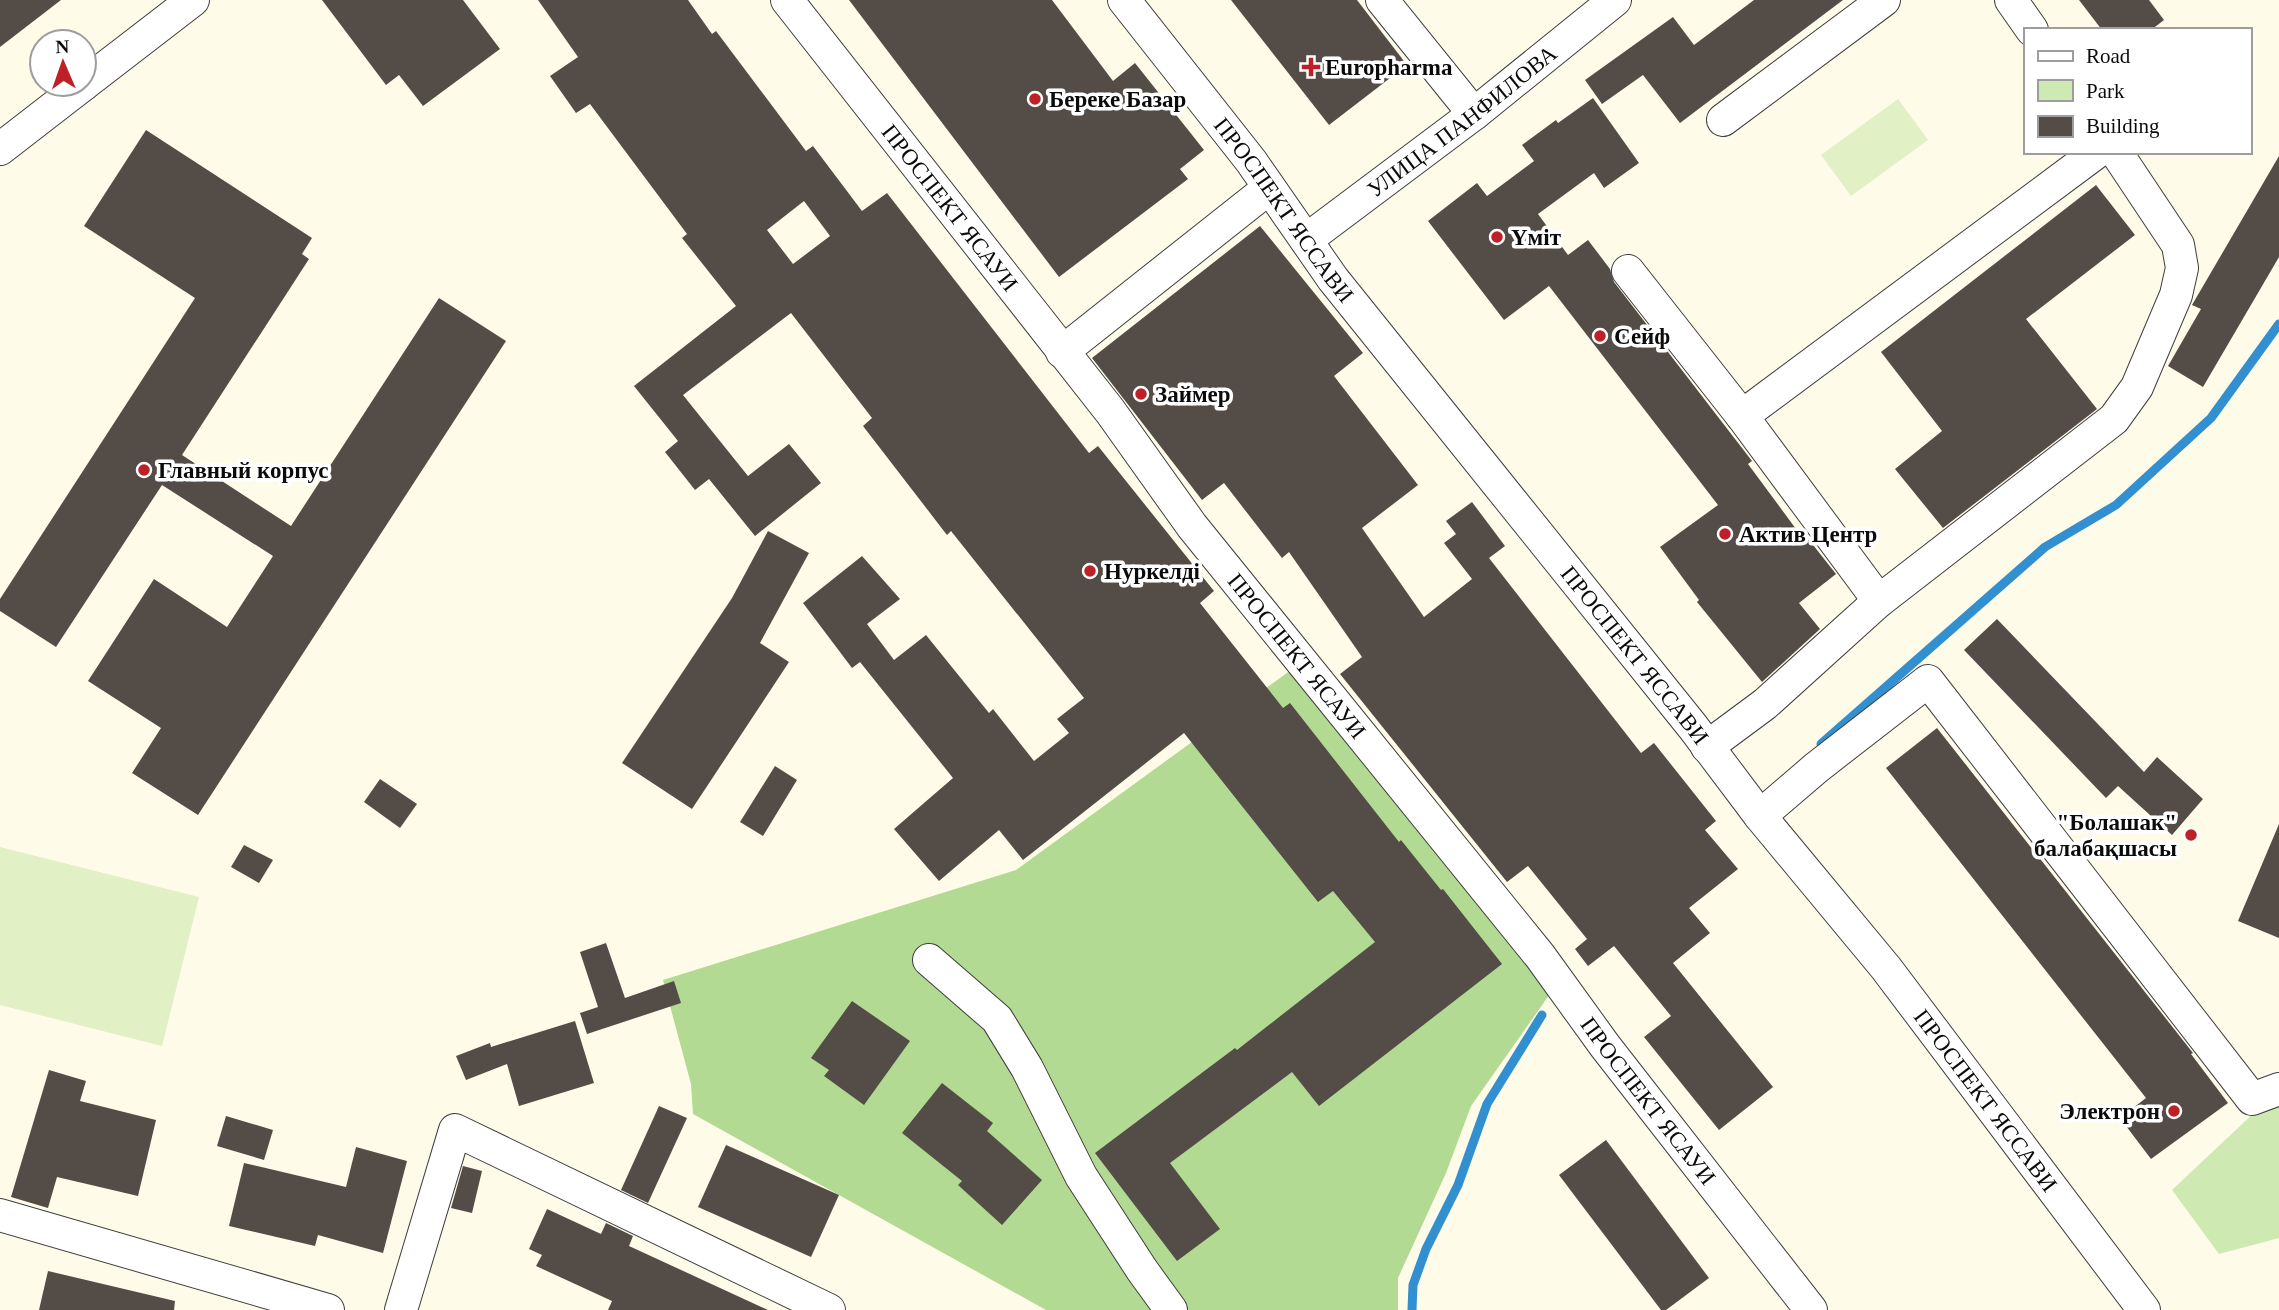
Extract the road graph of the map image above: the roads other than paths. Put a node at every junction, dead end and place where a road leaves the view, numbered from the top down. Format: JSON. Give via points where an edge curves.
{"nodes":[{"id":1,"x":787,"y":0,"type":"edge"},
{"id":2,"x":1124,"y":0,"type":"edge"},
{"id":3,"x":1382,"y":0,"type":"edge"},
{"id":4,"x":1615,"y":0,"type":"edge"},
{"id":5,"x":1885,"y":0,"type":"edge"},
{"id":6,"x":2011,"y":0,"type":"edge"},
{"id":7,"x":178,"y":5,"type":"edge"},
{"id":8,"x":2031,"y":28,"type":"edge"},
{"id":9,"x":98,"y":72,"type":"edge"},
{"id":10,"x":66,"y":98,"type":"edge"},
{"id":11,"x":1474,"y":114,"type":"junction"},
{"id":12,"x":1723,"y":120,"type":"dead end"},
{"id":13,"x":0,"y":149,"type":"edge"},
{"id":14,"x":2094,"y":154,"type":"edge"},
{"id":15,"x":2117,"y":154,"type":"edge"},
{"id":16,"x":1269,"y":188,"type":"junction"},
{"id":17,"x":1306,"y":240,"type":"junction"},
{"id":18,"x":1628,"y":271,"type":"dead end"},
{"id":19,"x":1062,"y":352,"type":"junction"},
{"id":20,"x":1742,"y":416,"type":"junction"},
{"id":21,"x":1879,"y":601,"type":"junction"},
{"id":22,"x":1707,"y":747,"type":"junction"},
{"id":23,"x":1760,"y":816,"type":"junction"},
{"id":24,"x":929,"y":960,"type":"dead end"},
{"id":25,"x":2279,"y":1089,"type":"edge"},
{"id":26,"x":0,"y":1215,"type":"edge"},
{"id":27,"x":328,"y":1310,"type":"edge"},
{"id":28,"x":401,"y":1310,"type":"edge"},
{"id":29,"x":829,"y":1310,"type":"edge"},
{"id":30,"x":1171,"y":1310,"type":"edge"},
{"id":31,"x":1811,"y":1310,"type":"edge"},
{"id":32,"x":2144,"y":1310,"type":"edge"}],
"edges":[{"from":1,"to":19,"type":"street","name":"ПРОСПЕКТ ЯСАУИ"},
{"from":2,"to":16,"type":"street","name":"ПРОСПЕКТ ЯССАВИ"},
{"from":3,"to":11,"type":"street"},
{"from":4,"to":11,"type":"street","name":"УЛИЦА ПАНФИЛОВА"},
{"from":5,"to":12,"type":"street"},
{"from":6,"to":8,"type":"street"},
{"from":7,"to":9,"type":"street"},
{"from":10,"to":13,"type":"street"},
{"from":11,"to":17,"type":"street","name":"УЛИЦА ПАНФИЛОВА"},
{"from":14,"to":20,"type":"street"},
{"from":15,"to":21,"type":"street","via":[[2178,245],[2182,268],[2176,295],[2137,387],[2114,419]]},
{"from":16,"to":17,"type":"street","name":"ПРОСПЕКТ ЯССАВИ"},
{"from":16,"to":19,"type":"street"},
{"from":17,"to":22,"type":"street","name":"ПРОСПЕКТ ЯССАВИ"},
{"from":18,"to":20,"type":"street"},
{"from":19,"to":31,"type":"street","name":"ПРОСПЕКТ ЯСАУИ","via":[[1192,526],[1540,956]]},
{"from":20,"to":21,"type":"street"},
{"from":21,"to":22,"type":"street","via":[[1765,704]]},
{"from":22,"to":23,"type":"street","name":"ПРОСПЕКТ ЯССАВИ"},
{"from":23,"to":25,"type":"street","via":[[1928,681],[2252,1099]]},
{"from":23,"to":32,"type":"street","name":"ПРОСПЕКТ ЯССАВИ","via":[[1886,968]]},
{"from":24,"to":30,"type":"street","via":[[997,1019],[1081,1176]]},
{"from":26,"to":27,"type":"street"},
{"from":28,"to":29,"type":"street","via":[[455,1130]]}]}
